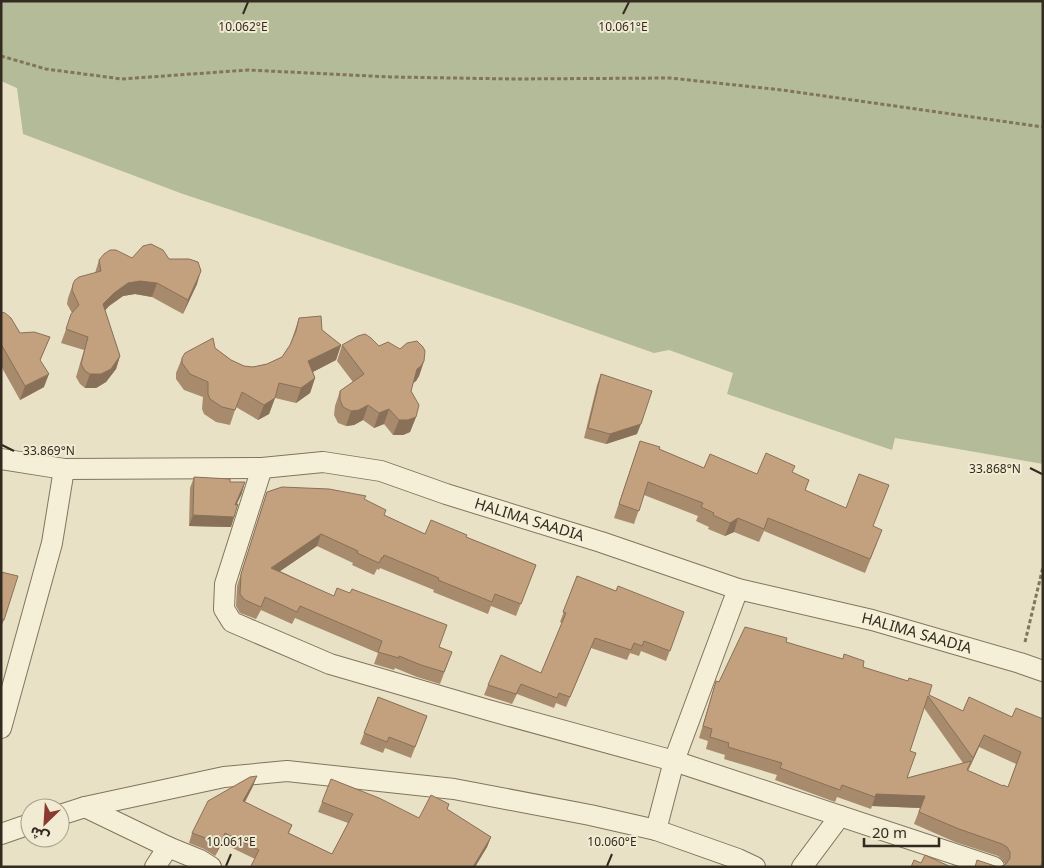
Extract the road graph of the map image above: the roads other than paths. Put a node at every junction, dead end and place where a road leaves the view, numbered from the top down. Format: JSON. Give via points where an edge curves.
{"nodes":[{"id":1,"x":1,"y":459,"type":"edge"},
{"id":2,"x":64,"y":468,"type":"junction"},
{"id":3,"x":262,"y":468,"type":"junction"},
{"id":4,"x":738,"y":589,"type":"junction"},
{"id":5,"x":1043,"y":670,"type":"edge"},
{"id":6,"x":1,"y":728,"type":"edge"},
{"id":7,"x":674,"y":761,"type":"junction"},
{"id":8,"x":86,"y":806,"type":"junction"},
{"id":9,"x":70,"y":812,"type":"edge"},
{"id":10,"x":840,"y":816,"type":"junction"},
{"id":11,"x":20,"y":827,"type":"edge"},
{"id":12,"x":656,"y":830,"type":"junction"},
{"id":13,"x":1,"y":834,"type":"edge"},
{"id":14,"x":168,"y":847,"type":"junction"},
{"id":15,"x":155,"y":867,"type":"edge"},
{"id":16,"x":211,"y":867,"type":"edge"},
{"id":17,"x":755,"y":867,"type":"edge"},
{"id":18,"x":802,"y":867,"type":"edge"},
{"id":19,"x":994,"y":867,"type":"edge"}],
"edges":[{"from":1,"to":2,"type":"street","name":"HALIMA SAADIA"},
{"from":2,"to":3,"type":"street","name":"HALIMA SAADIA"},
{"from":2,"to":6,"type":"street","via":[[52,543]]},
{"from":3,"to":4,"type":"street","name":"HALIMA SAADIA","via":[[323,462],[381,472]]},
{"from":3,"to":7,"type":"street","via":[[225,584],[224,609],[232,622],[330,664]]},
{"from":4,"to":5,"type":"street","name":"HALIMA SAADIA","via":[[872,620]]},
{"from":4,"to":7,"type":"street"},
{"from":7,"to":10,"type":"street"},
{"from":7,"to":12,"type":"street"},
{"from":8,"to":9,"type":"street"},
{"from":8,"to":12,"type":"street","via":[[224,778],[287,771],[454,789]]},
{"from":8,"to":14,"type":"street"},
{"from":10,"to":18,"type":"street"},
{"from":10,"to":19,"type":"street"},
{"from":11,"to":13,"type":"street"},
{"from":12,"to":17,"type":"street"},
{"from":14,"to":15,"type":"street"},
{"from":14,"to":16,"type":"street"}]}
